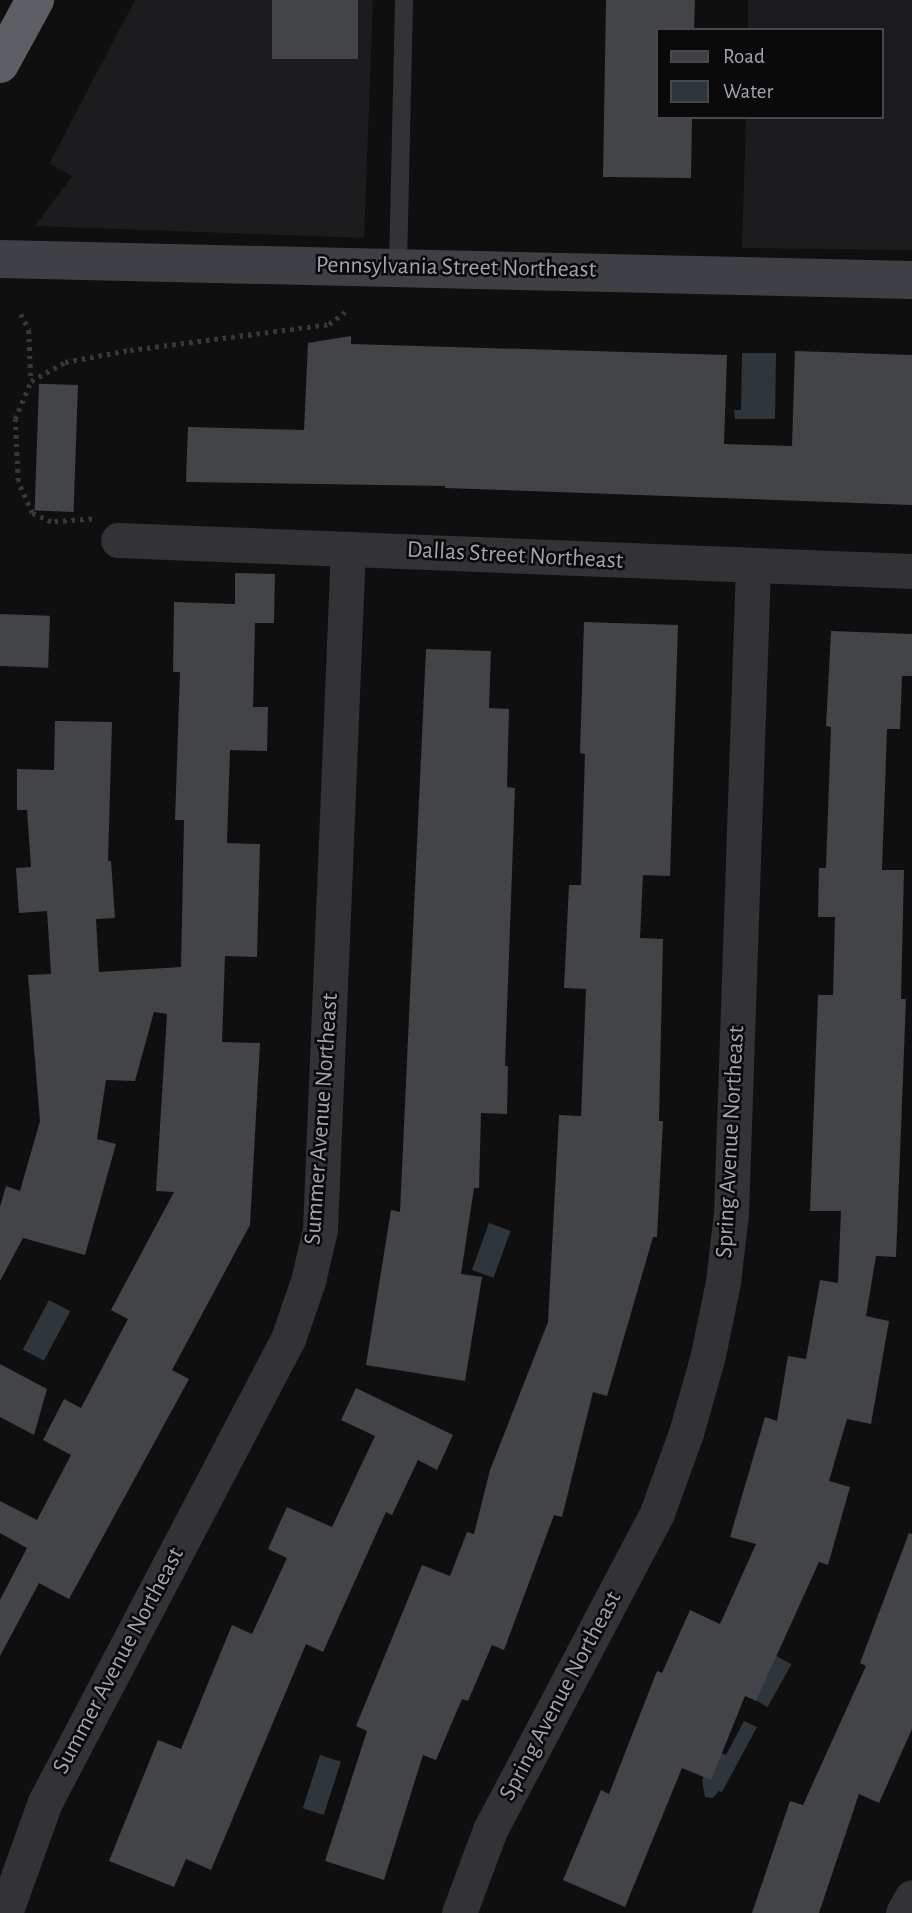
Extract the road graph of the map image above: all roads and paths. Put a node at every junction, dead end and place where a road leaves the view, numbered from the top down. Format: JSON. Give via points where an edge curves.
{"nodes":[{"id":1,"x":35,"y":0,"type":"edge"},
{"id":2,"x":404,"y":0,"type":"edge"},
{"id":3,"x":0,"y":64,"type":"edge"},
{"id":4,"x":9,"y":258,"type":"edge"},
{"id":5,"x":398,"y":267,"type":"junction"},
{"id":6,"x":912,"y":280,"type":"edge"},
{"id":7,"x":345,"y":312,"type":"dead end"},
{"id":8,"x":20,"y":314,"type":"dead end"},
{"id":9,"x":31,"y":381,"type":"junction"},
{"id":10,"x":111,"y":529,"type":"joint"},
{"id":11,"x":348,"y":549,"type":"junction"},
{"id":12,"x":753,"y":567,"type":"junction"},
{"id":13,"x":912,"y":571,"type":"edge"},
{"id":14,"x":912,"y":1897,"type":"edge"},
{"id":15,"x":5,"y":1913,"type":"edge"},
{"id":16,"x":459,"y":1913,"type":"edge"},
{"id":17,"x":904,"y":1913,"type":"edge"}],
"edges":[{"from":1,"to":3,"type":"highway"},
{"from":2,"to":5,"type":"lane"},
{"from":4,"to":5,"type":"street","name":"Pennsylvania Street Northeast"},
{"from":5,"to":6,"type":"street","name":"Pennsylvania Street Northeast"},
{"from":7,"to":9,"type":"path","via":[[329,324],[65,362]]},
{"from":8,"to":9,"type":"path","via":[[29,330]]},
{"from":9,"to":10,"type":"path","via":[[15,419],[18,481],[32,513],[51,523]]},
{"from":10,"to":11,"type":"street","name":"Dallas Street Northeast"},
{"from":11,"to":12,"type":"street","name":"Dallas Street Northeast"},
{"from":11,"to":15,"type":"street","name":"Summer Avenue Northeast","via":[[320,1230],[308,1281],[288,1339],[45,1802]]},
{"from":12,"to":13,"type":"street","name":"Dallas Street Northeast"},
{"from":12,"to":16,"type":"street","name":"Spring Avenue Northeast","via":[[731,1213],[708,1355],[657,1514],[491,1830]]},
{"from":14,"to":17,"type":"street"}]}
